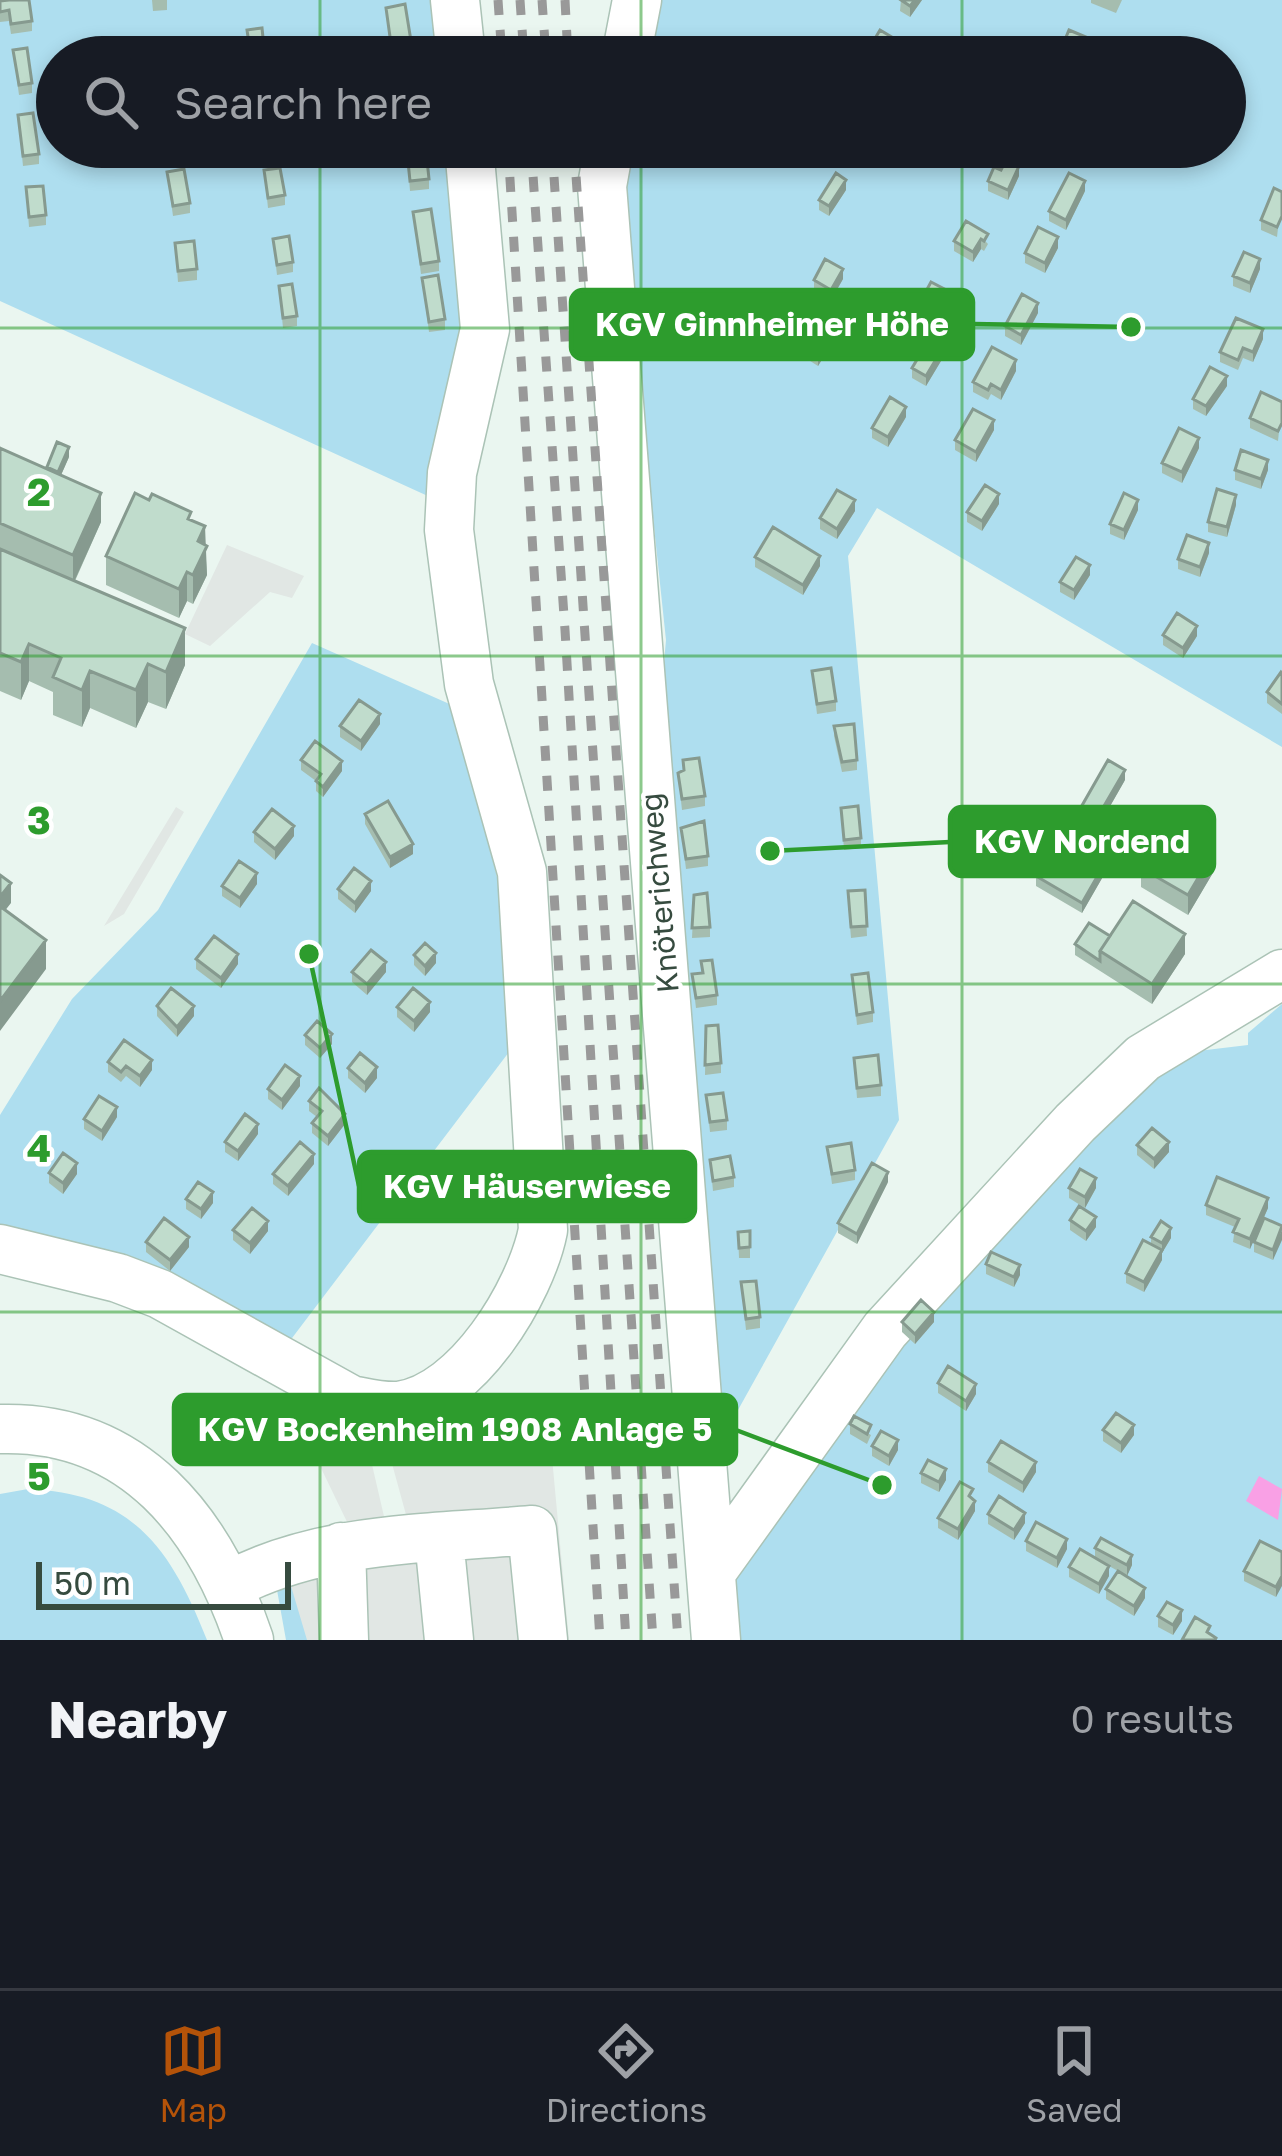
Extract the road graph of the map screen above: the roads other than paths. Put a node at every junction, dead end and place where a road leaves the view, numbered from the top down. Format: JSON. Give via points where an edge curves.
{"nodes":[{"id":1,"x":455,"y":0,"type":"edge"},
{"id":2,"x":637,"y":0,"type":"edge"},
{"id":3,"x":458,"y":36,"type":"edge"},
{"id":4,"x":630,"y":36,"type":"edge"},
{"id":5,"x":471,"y":168,"type":"edge"},
{"id":6,"x":605,"y":168,"type":"edge"},
{"id":7,"x":1282,"y":974,"type":"edge"},
{"id":8,"x":0,"y":1250,"type":"edge"},
{"id":9,"x":0,"y":1429,"type":"edge"},
{"id":10,"x":83,"y":1444,"type":"junction"},
{"id":11,"x":0,"y":1452,"type":"edge"},
{"id":12,"x":439,"y":1539,"type":"junction"},
{"id":13,"x":341,"y":1547,"type":"junction"},
{"id":14,"x":712,"y":1571,"type":"junction"},
{"id":15,"x":230,"y":1585,"type":"junction"},
{"id":16,"x":249,"y":1640,"type":"edge"},
{"id":17,"x":344,"y":1640,"type":"edge"},
{"id":18,"x":449,"y":1640,"type":"edge"},
{"id":19,"x":543,"y":1640,"type":"edge"},
{"id":20,"x":716,"y":1640,"type":"edge"}],
"edges":[{"from":1,"to":3,"type":"street"},
{"from":2,"to":4,"type":"street"},
{"from":5,"to":8,"type":"street","via":[[485,329],[452,473],[449,530],[470,685],[522,872],[543,1230],[526,1286],[444,1388],[400,1406],[376,1405],[351,1400],[160,1294]]},
{"from":6,"to":14,"type":"street","name":"Knöterichweg"},
{"from":7,"to":14,"type":"street","via":[[1171,1038],[1075,1123],[886,1330]]},
{"from":9,"to":10,"type":"street"},
{"from":10,"to":11,"type":"street"},
{"from":10,"to":15,"type":"street","via":[[173,1498]]},
{"from":12,"to":13,"type":"street"},
{"from":12,"to":18,"type":"street"},
{"from":12,"to":19,"type":"street","via":[[532,1530]]},
{"from":13,"to":15,"type":"street","via":[[279,1561]]},
{"from":13,"to":17,"type":"street"},
{"from":14,"to":20,"type":"street","name":"Knöterichweg"},
{"from":15,"to":16,"type":"street"}]}
